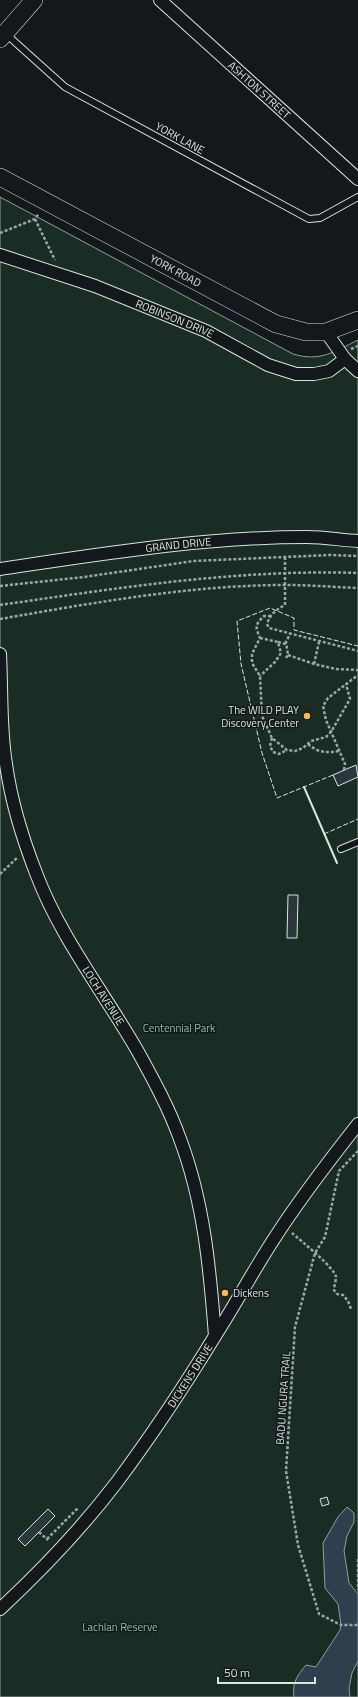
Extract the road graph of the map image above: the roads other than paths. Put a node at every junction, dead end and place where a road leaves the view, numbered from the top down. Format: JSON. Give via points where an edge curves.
{"nodes":[{"id":1,"x":34,"y":0,"type":"edge"},
{"id":2,"x":160,"y":0,"type":"edge"},
{"id":3,"x":2,"y":36,"type":"edge"},
{"id":4,"x":0,"y":177,"type":"edge"},
{"id":5,"x":358,"y":179,"type":"edge"},
{"id":6,"x":358,"y":197,"type":"edge"},
{"id":7,"x":0,"y":255,"type":"edge"},
{"id":8,"x":358,"y":320,"type":"edge"},
{"id":9,"x":326,"y":332,"type":"junction"},
{"id":10,"x":346,"y":359,"type":"junction"},
{"id":11,"x":358,"y":371,"type":"edge"},
{"id":12,"x":358,"y":541,"type":"edge"},
{"id":13,"x":0,"y":569,"type":"edge"},
{"id":14,"x":0,"y":654,"type":"edge"},
{"id":15,"x":358,"y":842,"type":"edge"},
{"id":16,"x":341,"y":849,"type":"dead end"},
{"id":17,"x":358,"y":1124,"type":"edge"},
{"id":18,"x":215,"y":1336,"type":"junction"},
{"id":19,"x":0,"y":1609,"type":"edge"}],
"edges":[{"from":1,"to":3,"type":"main road"},
{"from":2,"to":5,"type":"street","name":"ASHTON STREET"},
{"from":3,"to":6,"type":"lane","name":"YORK LANE","via":[[65,86],[309,219],[320,218]]},
{"from":4,"to":9,"type":"main road","name":"YORK ROAD","via":[[261,317],[290,329]]},
{"from":7,"to":10,"type":"street","name":"ROBINSON DRIVE","via":[[94,286],[206,331],[268,365],[296,374],[314,374],[329,370]]},
{"from":8,"to":9,"type":"main road","name":"YORK ROAD"},
{"from":9,"to":10,"type":"street"},
{"from":10,"to":11,"type":"street"},
{"from":12,"to":13,"type":"street","name":"GRAND DRIVE","via":[[308,537],[240,539],[113,552]]},
{"from":14,"to":18,"type":"street","name":"LOCH AVENUE","via":[[2,726],[12,800],[36,874],[61,927],[137,1050],[161,1094],[180,1139],[193,1179],[202,1222],[210,1270]]},
{"from":15,"to":16,"type":"lane"},
{"from":17,"to":18,"type":"street","name":"DICKENS DRIVE","via":[[283,1226]]},
{"from":18,"to":19,"type":"street","name":"DICKENS DRIVE","via":[[172,1402],[89,1517]]}]}
